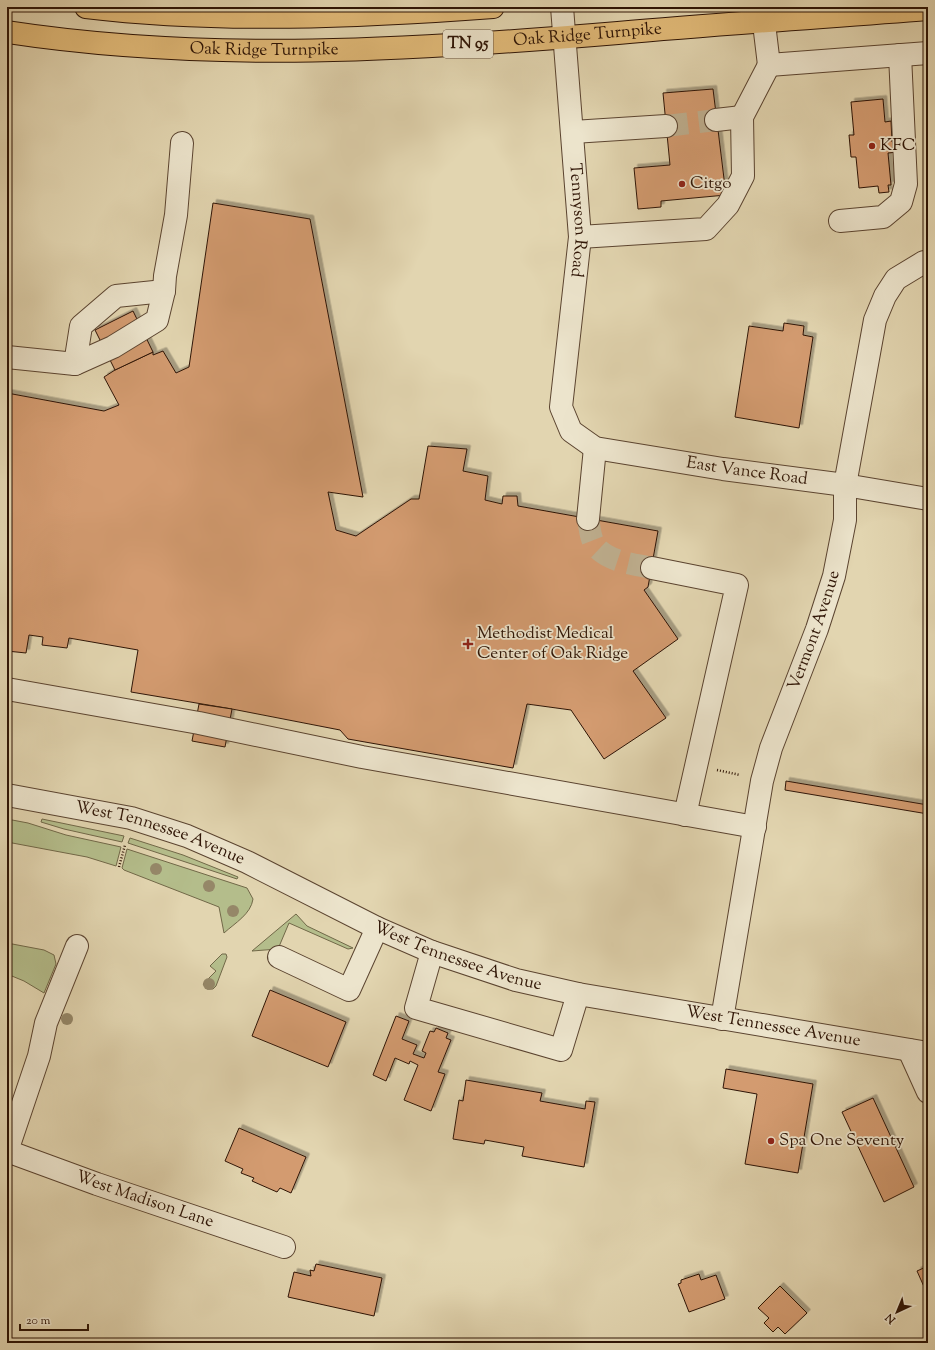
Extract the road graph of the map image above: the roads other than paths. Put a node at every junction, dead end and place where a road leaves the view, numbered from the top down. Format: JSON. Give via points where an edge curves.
{"nodes":[{"id":1,"x":86,"y":7,"type":"edge"},
{"id":2,"x":493,"y":7,"type":"edge"},
{"id":3,"x":562,"y":7,"type":"edge"},
{"id":4,"x":928,"y":9,"type":"edge"},
{"id":5,"x":353,"y":11,"type":"edge"},
{"id":6,"x":763,"y":14,"type":"edge"},
{"id":7,"x":7,"y":32,"type":"edge"},
{"id":8,"x":565,"y":38,"type":"junction"},
{"id":9,"x":928,"y":53,"type":"edge"},
{"id":10,"x":900,"y":55,"type":"junction"},
{"id":11,"x":769,"y":65,"type":"junction"},
{"id":12,"x":742,"y":117,"type":"junction"},
{"id":13,"x":716,"y":120,"type":"tunnel mouth"},
{"id":14,"x":666,"y":126,"type":"tunnel mouth"},
{"id":15,"x":573,"y":132,"type":"junction"},
{"id":16,"x":182,"y":143,"type":"dead end"},
{"id":17,"x":840,"y":221,"type":"dead end"},
{"id":18,"x":580,"y":237,"type":"junction"},
{"id":19,"x":928,"y":262,"type":"edge"},
{"id":20,"x":164,"y":291,"type":"junction"},
{"id":21,"x":7,"y":357,"type":"edge"},
{"id":22,"x":75,"y":364,"type":"junction"},
{"id":23,"x":571,"y":431,"type":"joint"},
{"id":24,"x":595,"y":448,"type":"junction"},
{"id":25,"x":844,"y":485,"type":"junction"},
{"id":26,"x":928,"y":499,"type":"edge"},
{"id":27,"x":588,"y":519,"type":"tunnel mouth"},
{"id":28,"x":652,"y":568,"type":"tunnel mouth"},
{"id":29,"x":7,"y":690,"type":"edge"},
{"id":30,"x":7,"y":795,"type":"edge"},
{"id":31,"x":685,"y":815,"type":"junction"},
{"id":32,"x":754,"y":827,"type":"junction"},
{"id":33,"x":377,"y":928,"type":"junction"},
{"id":34,"x":77,"y":946,"type":"dead end"},
{"id":35,"x":432,"y":952,"type":"junction"},
{"id":36,"x":279,"y":957,"type":"dead end"},
{"id":37,"x":578,"y":994,"type":"junction"},
{"id":38,"x":722,"y":1018,"type":"junction"},
{"id":39,"x":919,"y":1051,"type":"edge"},
{"id":40,"x":928,"y":1092,"type":"edge"},
{"id":41,"x":7,"y":1151,"type":"edge"},
{"id":42,"x":284,"y":1247,"type":"dead end"}],
"edges":[{"from":1,"to":5,"type":"highway","name":"Oak Ridge Turnpike","number":"TN 95","via":[[250,17]]},
{"from":2,"to":5,"type":"highway","name":"Oak Ridge Turnpike","number":"TN 95"},
{"from":3,"to":8,"type":"street","name":"Tennyson Road"},
{"from":4,"to":6,"type":"highway","name":"Oak Ridge Turnpike","number":"TN 95"},
{"from":6,"to":8,"type":"highway","name":"Oak Ridge Turnpike","number":"TN 95"},
{"from":6,"to":11,"type":"street"},
{"from":7,"to":8,"type":"highway","name":"Oak Ridge Turnpike","number":"TN 95","via":[[189,50],[273,51],[432,46]]},
{"from":8,"to":15,"type":"street","name":"Tennyson Road"},
{"from":9,"to":10,"type":"street"},
{"from":10,"to":11,"type":"street"},
{"from":10,"to":17,"type":"street","via":[[906,184],[901,202],[883,217]]},
{"from":11,"to":12,"type":"street"},
{"from":12,"to":13,"type":"street"},
{"from":12,"to":18,"type":"street","via":[[743,176],[728,205],[706,229]]},
{"from":14,"to":15,"type":"street"},
{"from":15,"to":18,"type":"street","name":"Tennyson Road"},
{"from":16,"to":20,"type":"street","via":[[176,216]]},
{"from":18,"to":23,"type":"street","name":"Tennyson Road","via":[[561,407]]},
{"from":19,"to":25,"type":"street","name":"Vermont Avenue","via":[[896,279],[885,296],[875,320]]},
{"from":20,"to":22,"type":"street","via":[[157,320],[113,347]]},
{"from":20,"to":22,"type":"street","via":[[116,296],[81,326]]},
{"from":21,"to":22,"type":"street"},
{"from":23,"to":24,"type":"street","name":"East Vance Road"},
{"from":24,"to":25,"type":"street","name":"East Vance Road"},
{"from":24,"to":27,"type":"street"},
{"from":25,"to":26,"type":"street","name":"East Vance Road"},
{"from":25,"to":32,"type":"street","name":"Vermont Avenue","via":[[845,520],[834,576],[817,629],[771,748]]},
{"from":28,"to":31,"type":"street","via":[[737,585]]},
{"from":29,"to":31,"type":"street","via":[[199,723],[362,757]]},
{"from":30,"to":33,"type":"street","name":"West Tennessee Avenue","via":[[131,818],[187,836],[247,862]]},
{"from":31,"to":32,"type":"street"},
{"from":32,"to":38,"type":"street","name":"Vermont Avenue"},
{"from":33,"to":35,"type":"street","name":"West Tennessee Avenue"},
{"from":33,"to":36,"type":"street","via":[[349,990]]},
{"from":34,"to":41,"type":"street","via":[[46,1023],[39,1056]]},
{"from":35,"to":37,"type":"street","name":"West Tennessee Avenue","via":[[516,980]]},
{"from":35,"to":37,"type":"street","via":[[416,1008],[561,1050]]},
{"from":37,"to":38,"type":"street","name":"West Tennessee Avenue"},
{"from":38,"to":39,"type":"street","name":"West Tennessee Avenue"},
{"from":39,"to":40,"type":"street"},
{"from":41,"to":42,"type":"street","name":"West Madison Lane"}]}
